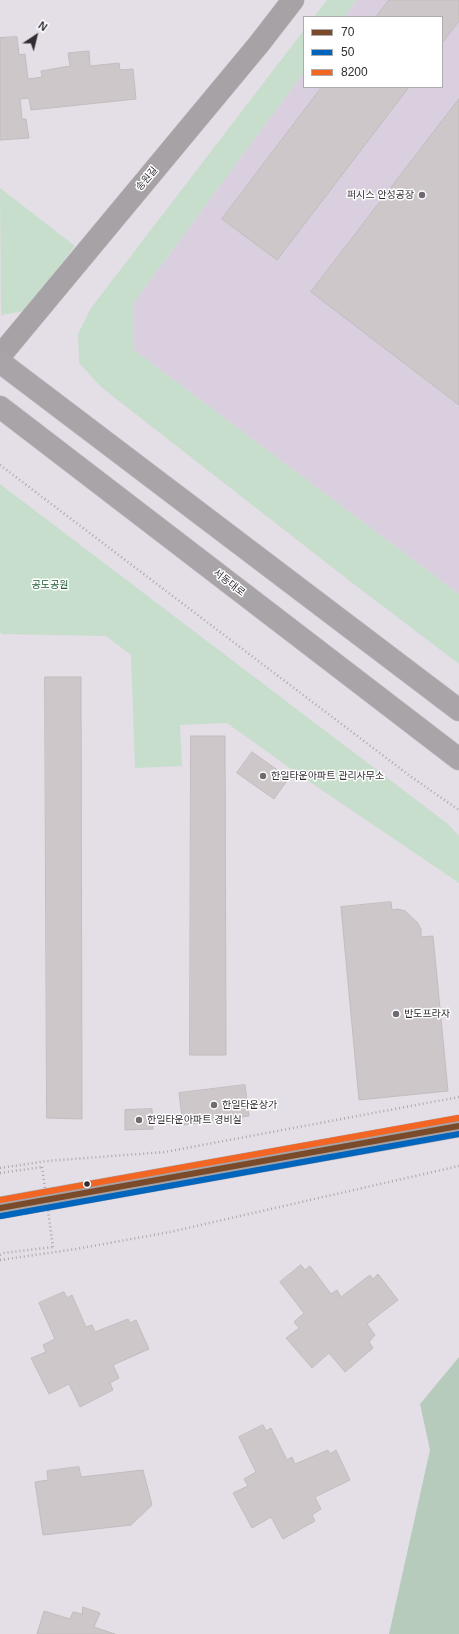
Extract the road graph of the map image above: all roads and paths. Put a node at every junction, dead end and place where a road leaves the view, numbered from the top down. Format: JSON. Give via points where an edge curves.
{"nodes":[{"id":1,"x":293,"y":0,"type":"edge"},
{"id":2,"x":0,"y":356,"type":"edge"},
{"id":3,"x":0,"y":362,"type":"edge"},
{"id":4,"x":0,"y":407,"type":"edge"},
{"id":5,"x":0,"y":465,"type":"edge"},
{"id":6,"x":459,"y":710,"type":"edge"},
{"id":7,"x":459,"y":759,"type":"edge"},
{"id":8,"x":459,"y":810,"type":"edge"},
{"id":9,"x":459,"y":1097,"type":"edge"},
{"id":10,"x":459,"y":1126,"type":"edge"},
{"id":11,"x":459,"y":1166,"type":"edge"},
{"id":12,"x":0,"y":1168,"type":"edge"},
{"id":13,"x":0,"y":1173,"type":"edge"},
{"id":14,"x":0,"y":1208,"type":"edge"},
{"id":15,"x":0,"y":1255,"type":"edge"},
{"id":16,"x":0,"y":1260,"type":"edge"}],
"edges":[{"from":1,"to":2,"type":"street","name":"송원길"},
{"from":3,"to":6,"type":"main road"},
{"from":4,"to":7,"type":"main road","name":"서동대로"},
{"from":5,"to":8,"type":"path"},
{"from":9,"to":12,"type":"path","via":[[165,1152],[47,1161]]},
{"from":10,"to":14,"type":"street"},
{"from":11,"to":16,"type":"path","via":[[170,1232]]},
{"from":13,"to":15,"type":"path","bridge":true,"via":[[42,1167],[53,1248]]}]}
